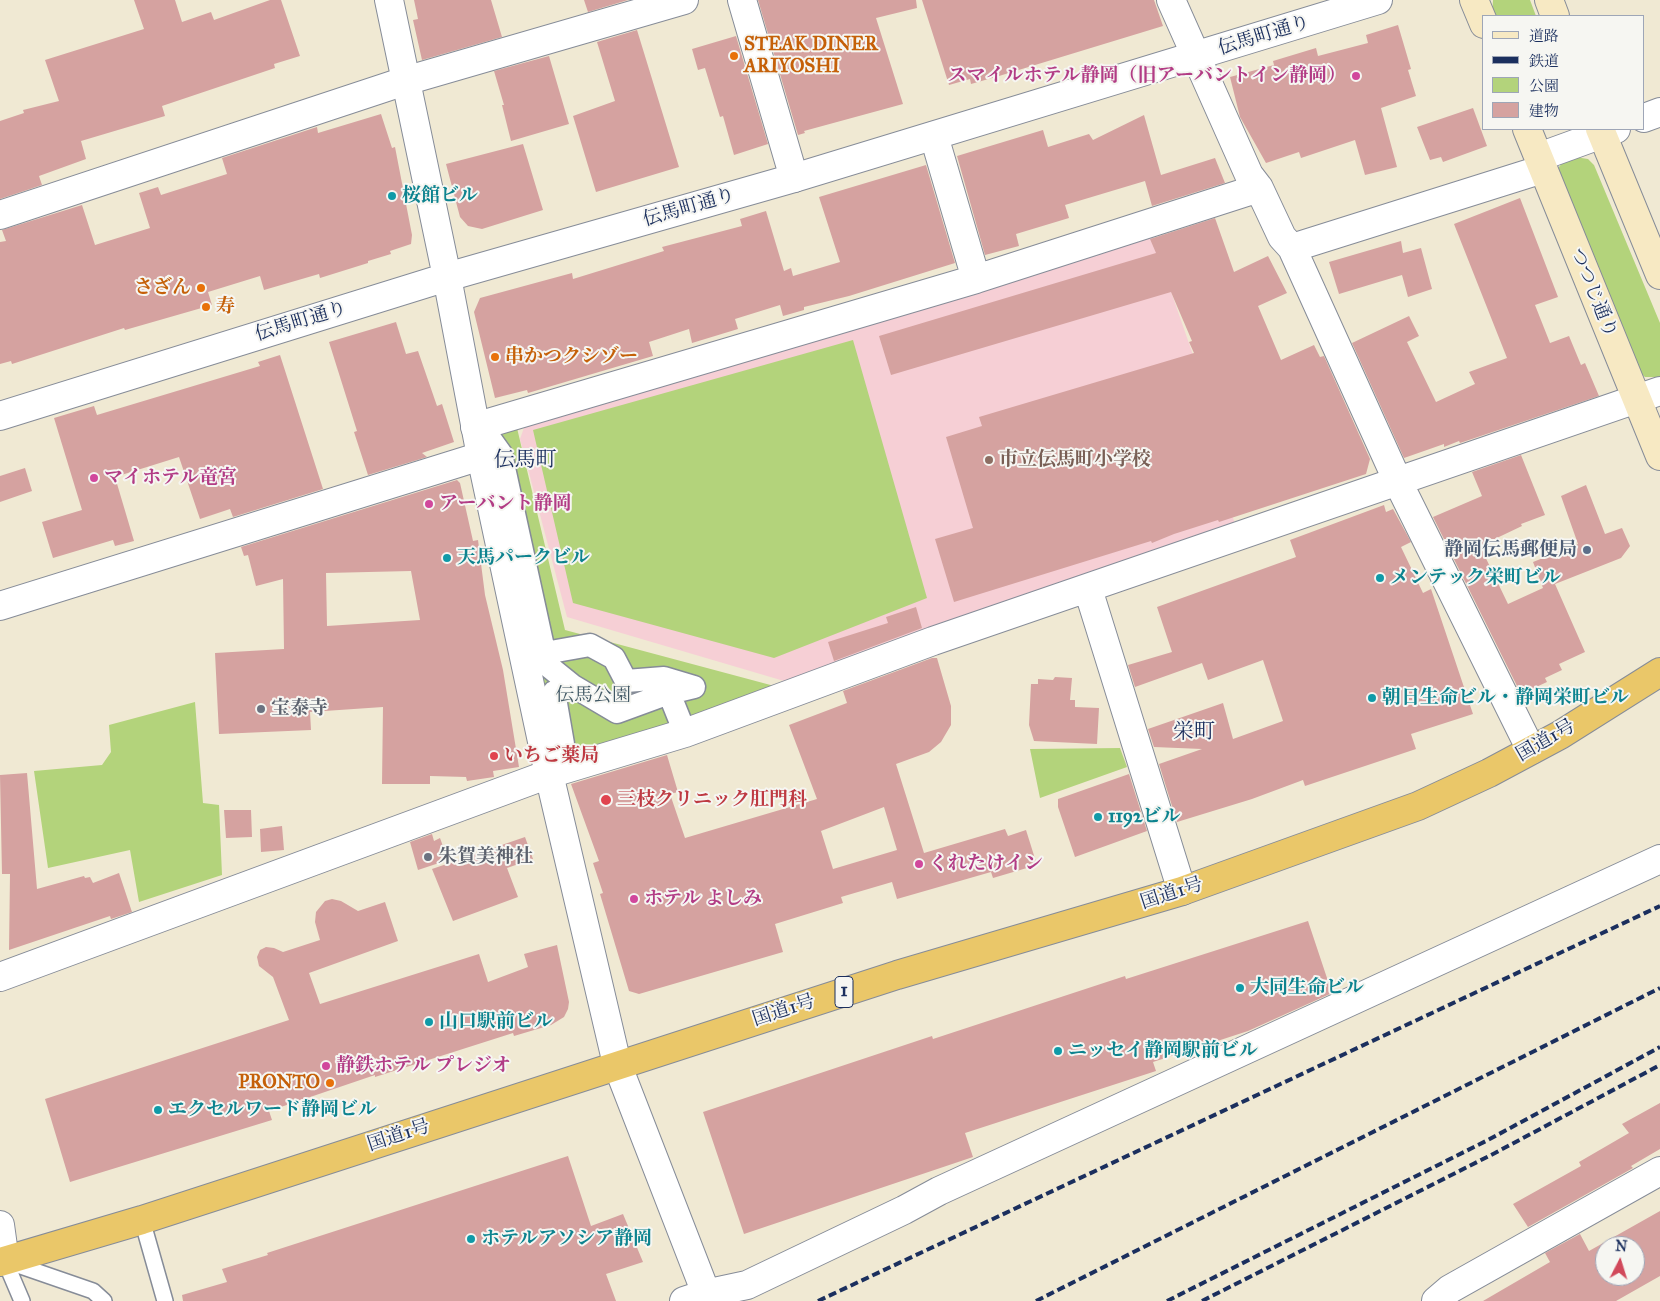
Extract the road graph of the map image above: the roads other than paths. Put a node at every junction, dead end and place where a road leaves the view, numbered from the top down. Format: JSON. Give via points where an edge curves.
{"nodes":[{"id":1,"x":389,"y":0,"type":"edge"},
{"id":2,"x":684,"y":0,"type":"edge"},
{"id":3,"x":742,"y":0,"type":"edge"},
{"id":4,"x":1170,"y":0,"type":"edge"},
{"id":5,"x":1378,"y":0,"type":"edge"},
{"id":6,"x":1474,"y":0,"type":"edge"},
{"id":7,"x":1549,"y":0,"type":"edge"},
{"id":8,"x":1555,"y":15,"type":"edge"},
{"id":9,"x":1482,"y":19,"type":"edge"},
{"id":10,"x":1197,"y":56,"type":"junction"},
{"id":11,"x":405,"y":81,"type":"junction"},
{"id":12,"x":1660,"y":112,"type":"edge"},
{"id":13,"x":1645,"y":118,"type":"edge"},
{"id":14,"x":1527,"y":130,"type":"edge"},
{"id":15,"x":1606,"y":130,"type":"edge"},
{"id":16,"x":934,"y":136,"type":"junction"},
{"id":17,"x":1541,"y":163,"type":"junction"},
{"id":18,"x":794,"y":178,"type":"junction"},
{"id":19,"x":1259,"y":188,"type":"junction"},
{"id":20,"x":0,"y":215,"type":"edge"},
{"id":21,"x":1292,"y":248,"type":"junction"},
{"id":22,"x":1660,"y":275,"type":"edge"},
{"id":23,"x":447,"y":277,"type":"junction"},
{"id":24,"x":976,"y":279,"type":"junction"},
{"id":25,"x":1648,"y":395,"type":"edge"},
{"id":26,"x":0,"y":416,"type":"edge"},
{"id":27,"x":478,"y":426,"type":"junction"},
{"id":28,"x":481,"y":456,"type":"junction"},
{"id":29,"x":1660,"y":456,"type":"edge"},
{"id":30,"x":1398,"y":482,"type":"junction"},
{"id":31,"x":1088,"y":589,"type":"junction"},
{"id":32,"x":0,"y":606,"type":"edge"},
{"id":33,"x":545,"y":653,"type":"junction"},
{"id":34,"x":1660,"y":672,"type":"edge"},
{"id":35,"x":574,"y":686,"type":"junction"},
{"id":36,"x":669,"y":693,"type":"junction"},
{"id":37,"x":684,"y":733,"type":"junction"},
{"id":38,"x":1531,"y":750,"type":"junction"},
{"id":39,"x":549,"y":771,"type":"junction"},
{"id":40,"x":1660,"y":859,"type":"edge"},
{"id":41,"x":1182,"y":892,"type":"junction"},
{"id":42,"x":0,"y":977,"type":"edge"},
{"id":43,"x":617,"y":1064,"type":"junction"},
{"id":44,"x":1660,"y":1171,"type":"edge"},
{"id":45,"x":142,"y":1220,"type":"junction"},
{"id":46,"x":0,"y":1225,"type":"edge"},
{"id":47,"x":2,"y":1262,"type":"edge"},
{"id":48,"x":700,"y":1298,"type":"edge"},
{"id":49,"x":22,"y":1301,"type":"edge"},
{"id":50,"x":104,"y":1301,"type":"edge"},
{"id":51,"x":165,"y":1301,"type":"edge"},
{"id":52,"x":1436,"y":1301,"type":"edge"}],
"edges":[{"from":1,"to":11,"type":"street"},
{"from":2,"to":11,"type":"street"},
{"from":3,"to":18,"type":"street"},
{"from":4,"to":10,"type":"street"},
{"from":5,"to":10,"type":"street","name":"伝馬町通り"},
{"from":6,"to":9,"type":"main road"},
{"from":7,"to":8,"type":"main road"},
{"from":10,"to":16,"type":"street","name":"伝馬町通り"},
{"from":10,"to":19,"type":"street","via":[[1249,174]]},
{"from":11,"to":20,"type":"street"},
{"from":11,"to":23,"type":"street"},
{"from":12,"to":13,"type":"street"},
{"from":14,"to":17,"type":"main road","name":"つつじ通り"},
{"from":15,"to":17,"type":"street"},
{"from":15,"to":22,"type":"main road"},
{"from":16,"to":18,"type":"street","name":"伝馬町通り"},
{"from":16,"to":24,"type":"street"},
{"from":17,"to":21,"type":"street"},
{"from":17,"to":25,"type":"main road","name":"つつじ通り"},
{"from":18,"to":23,"type":"street","name":"伝馬町通り"},
{"from":19,"to":21,"type":"street","via":[[1282,237]]},
{"from":19,"to":24,"type":"street"},
{"from":21,"to":30,"type":"street"},
{"from":23,"to":26,"type":"street","name":"伝馬町通り"},
{"from":23,"to":27,"type":"street"},
{"from":24,"to":27,"type":"street"},
{"from":25,"to":29,"type":"main road","name":"つつじ通り"},
{"from":25,"to":30,"type":"street"},
{"from":27,"to":28,"type":"street"},
{"from":27,"to":33,"type":"street","via":[[501,454]]},
{"from":28,"to":32,"type":"street"},
{"from":28,"to":39,"type":"street"},
{"from":30,"to":31,"type":"street"},
{"from":30,"to":38,"type":"street"},
{"from":31,"to":37,"type":"street","via":[[933,641]]},
{"from":31,"to":41,"type":"street"},
{"from":33,"to":35,"type":"street","via":[[547,665]]},
{"from":33,"to":36,"type":"street","via":[[590,645],[614,658],[626,681],[664,678],[694,687]]},
{"from":34,"to":38,"type":"highway","name":"国道1号","number":"1"},
{"from":35,"to":36,"type":"street","via":[[617,712]]},
{"from":35,"to":39,"type":"street","via":[[554,692],[563,744]]},
{"from":36,"to":37,"type":"street"},
{"from":37,"to":39,"type":"street"},
{"from":38,"to":41,"type":"highway","name":"国道1号","number":"1","via":[[1418,806]]},
{"from":39,"to":42,"type":"street"},
{"from":39,"to":43,"type":"street"},
{"from":40,"to":48,"type":"street","via":[[948,1186],[747,1285]]},
{"from":41,"to":43,"type":"highway","name":"国道1号","number":"1","via":[[897,976]]},
{"from":43,"to":45,"type":"highway","name":"国道1号","number":"1"},
{"from":43,"to":48,"type":"street"},
{"from":44,"to":52,"type":"street","via":[[1450,1289]]},
{"from":45,"to":47,"type":"highway","name":"国道1号","number":"1"},
{"from":45,"to":51,"type":"lane"},
{"from":46,"to":47,"type":"street"},
{"from":47,"to":49,"type":"lane"},
{"from":47,"to":50,"type":"lane","via":[[93,1291]]}]}
